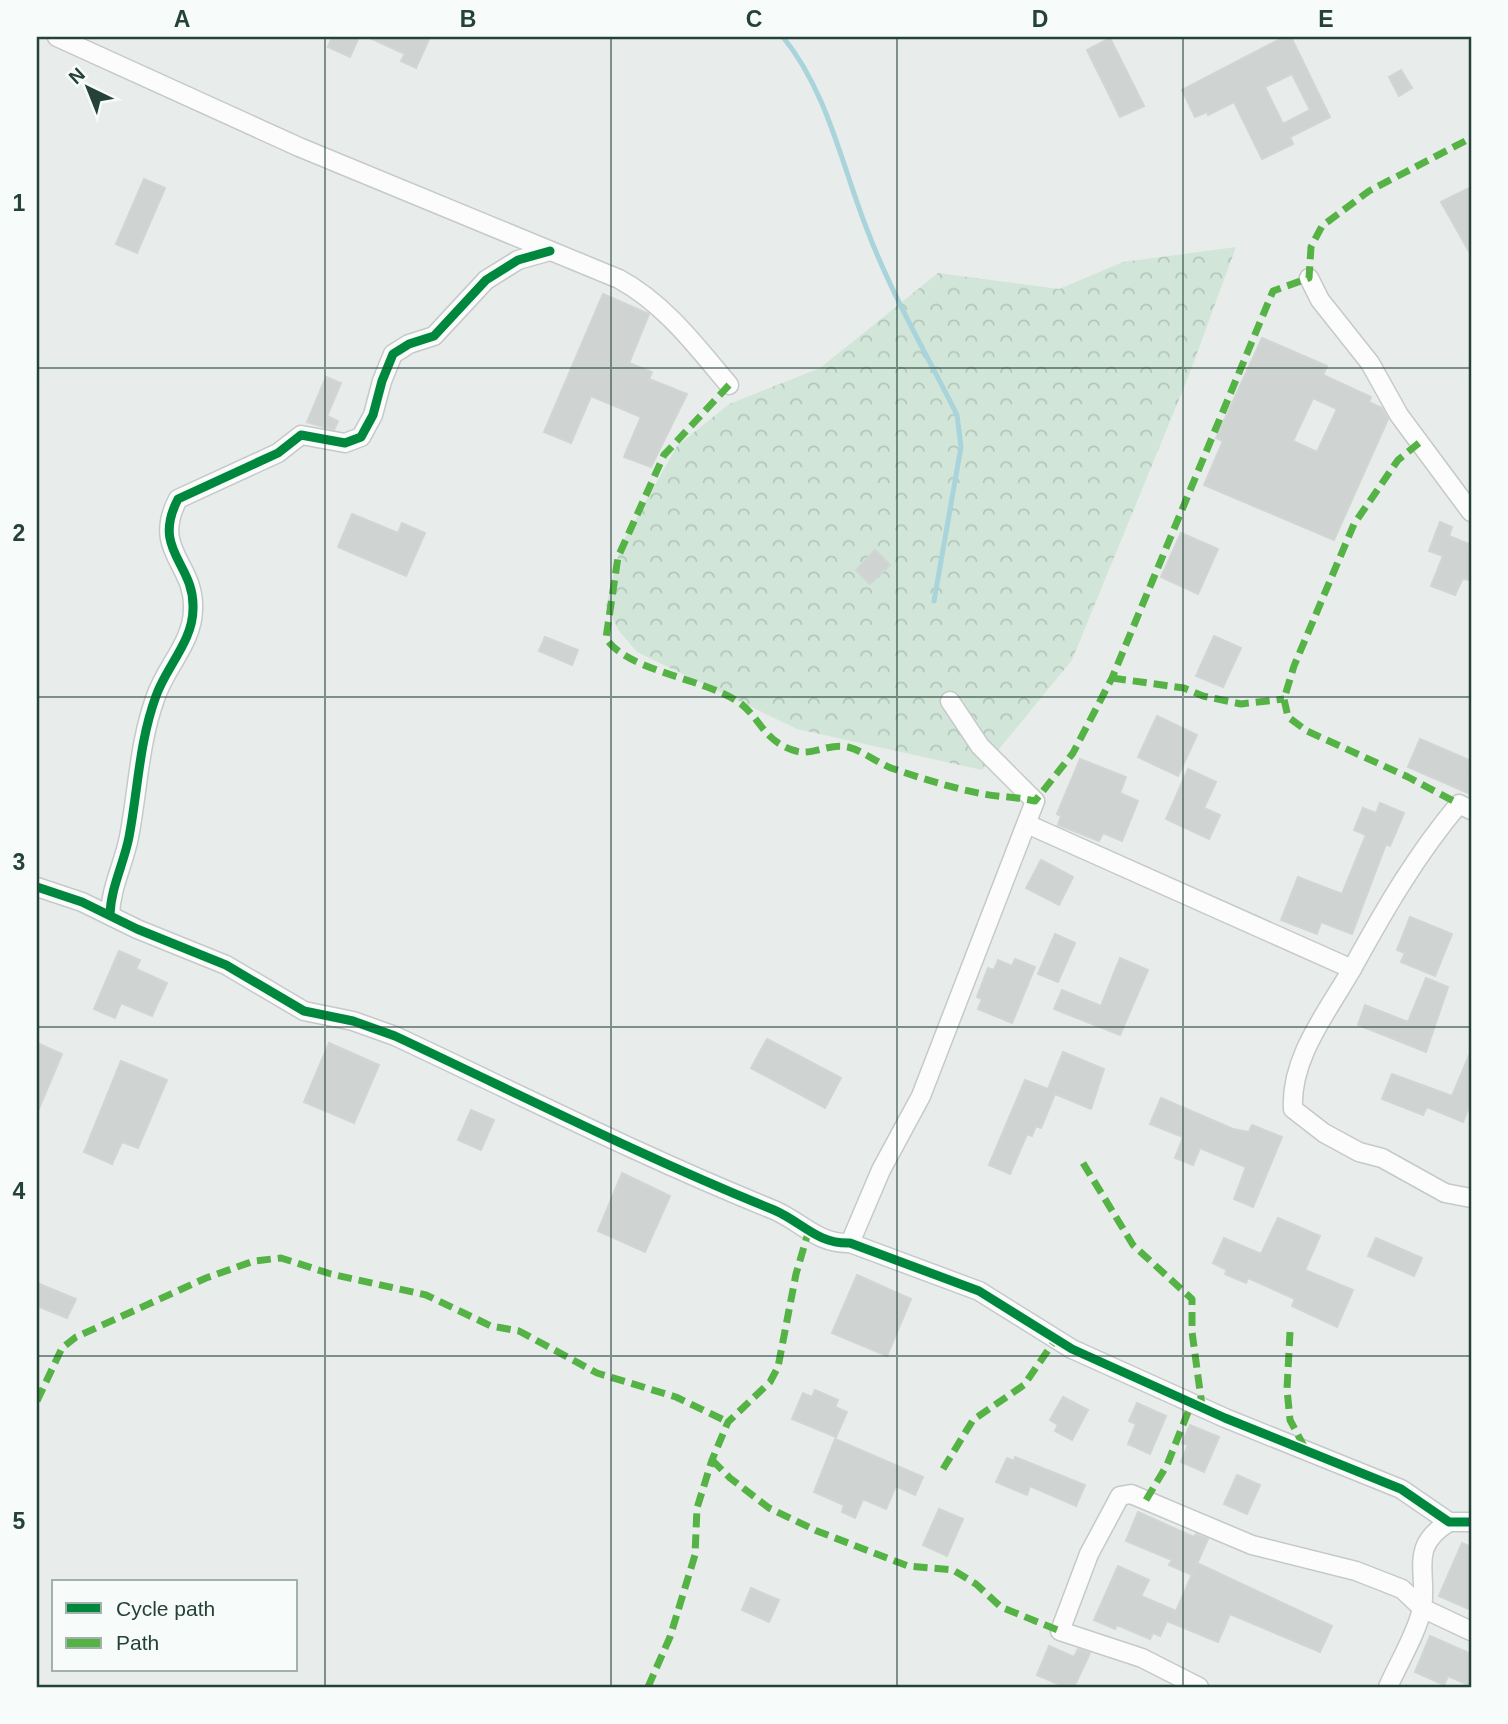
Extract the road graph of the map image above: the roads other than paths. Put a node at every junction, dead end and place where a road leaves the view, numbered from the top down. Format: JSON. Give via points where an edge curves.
{"nodes":[{"id":1,"x":57,"y":37,"type":"edge"},
{"id":2,"x":551,"y":251,"type":"junction"},
{"id":3,"x":1309,"y":278,"type":"dead end"},
{"id":4,"x":729,"y":385,"type":"dead end"},
{"id":5,"x":1471,"y":512,"type":"edge"},
{"id":6,"x":950,"y":701,"type":"dead end"},
{"id":7,"x":1471,"y":810,"type":"edge"},
{"id":8,"x":1027,"y":824,"type":"junction"},
{"id":9,"x":37,"y":887,"type":"edge"},
{"id":10,"x":110,"y":914,"type":"junction"},
{"id":11,"x":1352,"y":969,"type":"junction"},
{"id":12,"x":1471,"y":1198,"type":"edge"},
{"id":13,"x":850,"y":1243,"type":"junction"},
{"id":14,"x":1449,"y":1522,"type":"junction"},
{"id":15,"x":1471,"y":1522,"type":"edge"},
{"id":16,"x":1422,"y":1608,"type":"junction"},
{"id":17,"x":1471,"y":1631,"type":"edge"},
{"id":18,"x":1199,"y":1687,"type":"edge"},
{"id":19,"x":1388,"y":1687,"type":"edge"}],
"edges":[{"from":1,"to":2,"type":"street","via":[[299,148]]},
{"from":2,"to":4,"type":"street","via":[[638,289],[677,323]]},
{"from":2,"to":10,"type":"street","via":[[518,260],[486,280],[434,336],[393,354],[361,437],[345,443],[301,435],[278,453],[178,499],[167,533],[194,609],[184,643],[150,713],[129,838]]},
{"from":3,"to":5,"type":"street","via":[[1370,363],[1399,415]]},
{"from":6,"to":8,"type":"street","via":[[980,746],[1035,801]]},
{"from":7,"to":11,"type":"street","via":[[1459,804],[1429,840]]},
{"from":8,"to":11,"type":"street"},
{"from":8,"to":13,"type":"street","via":[[921,1096],[881,1170]]},
{"from":9,"to":10,"type":"street"},
{"from":10,"to":13,"type":"street","via":[[226,965],[304,1011],[395,1036],[673,1169],[777,1212],[808,1233]]},
{"from":11,"to":12,"type":"street","via":[[1313,1034],[1292,1090],[1293,1109],[1359,1152],[1382,1158],[1445,1193]]},
{"from":13,"to":14,"type":"street","via":[[979,1291],[1072,1349],[1225,1418],[1401,1489]]},
{"from":14,"to":15,"type":"street"},
{"from":14,"to":16,"type":"street","via":[[1426,1543],[1419,1565]]},
{"from":16,"to":17,"type":"street"},
{"from":16,"to":18,"type":"street","via":[[1402,1589],[1356,1571],[1252,1545],[1131,1494],[1120,1496],[1089,1553],[1060,1631],[1142,1658]]},
{"from":16,"to":19,"type":"street"}]}
